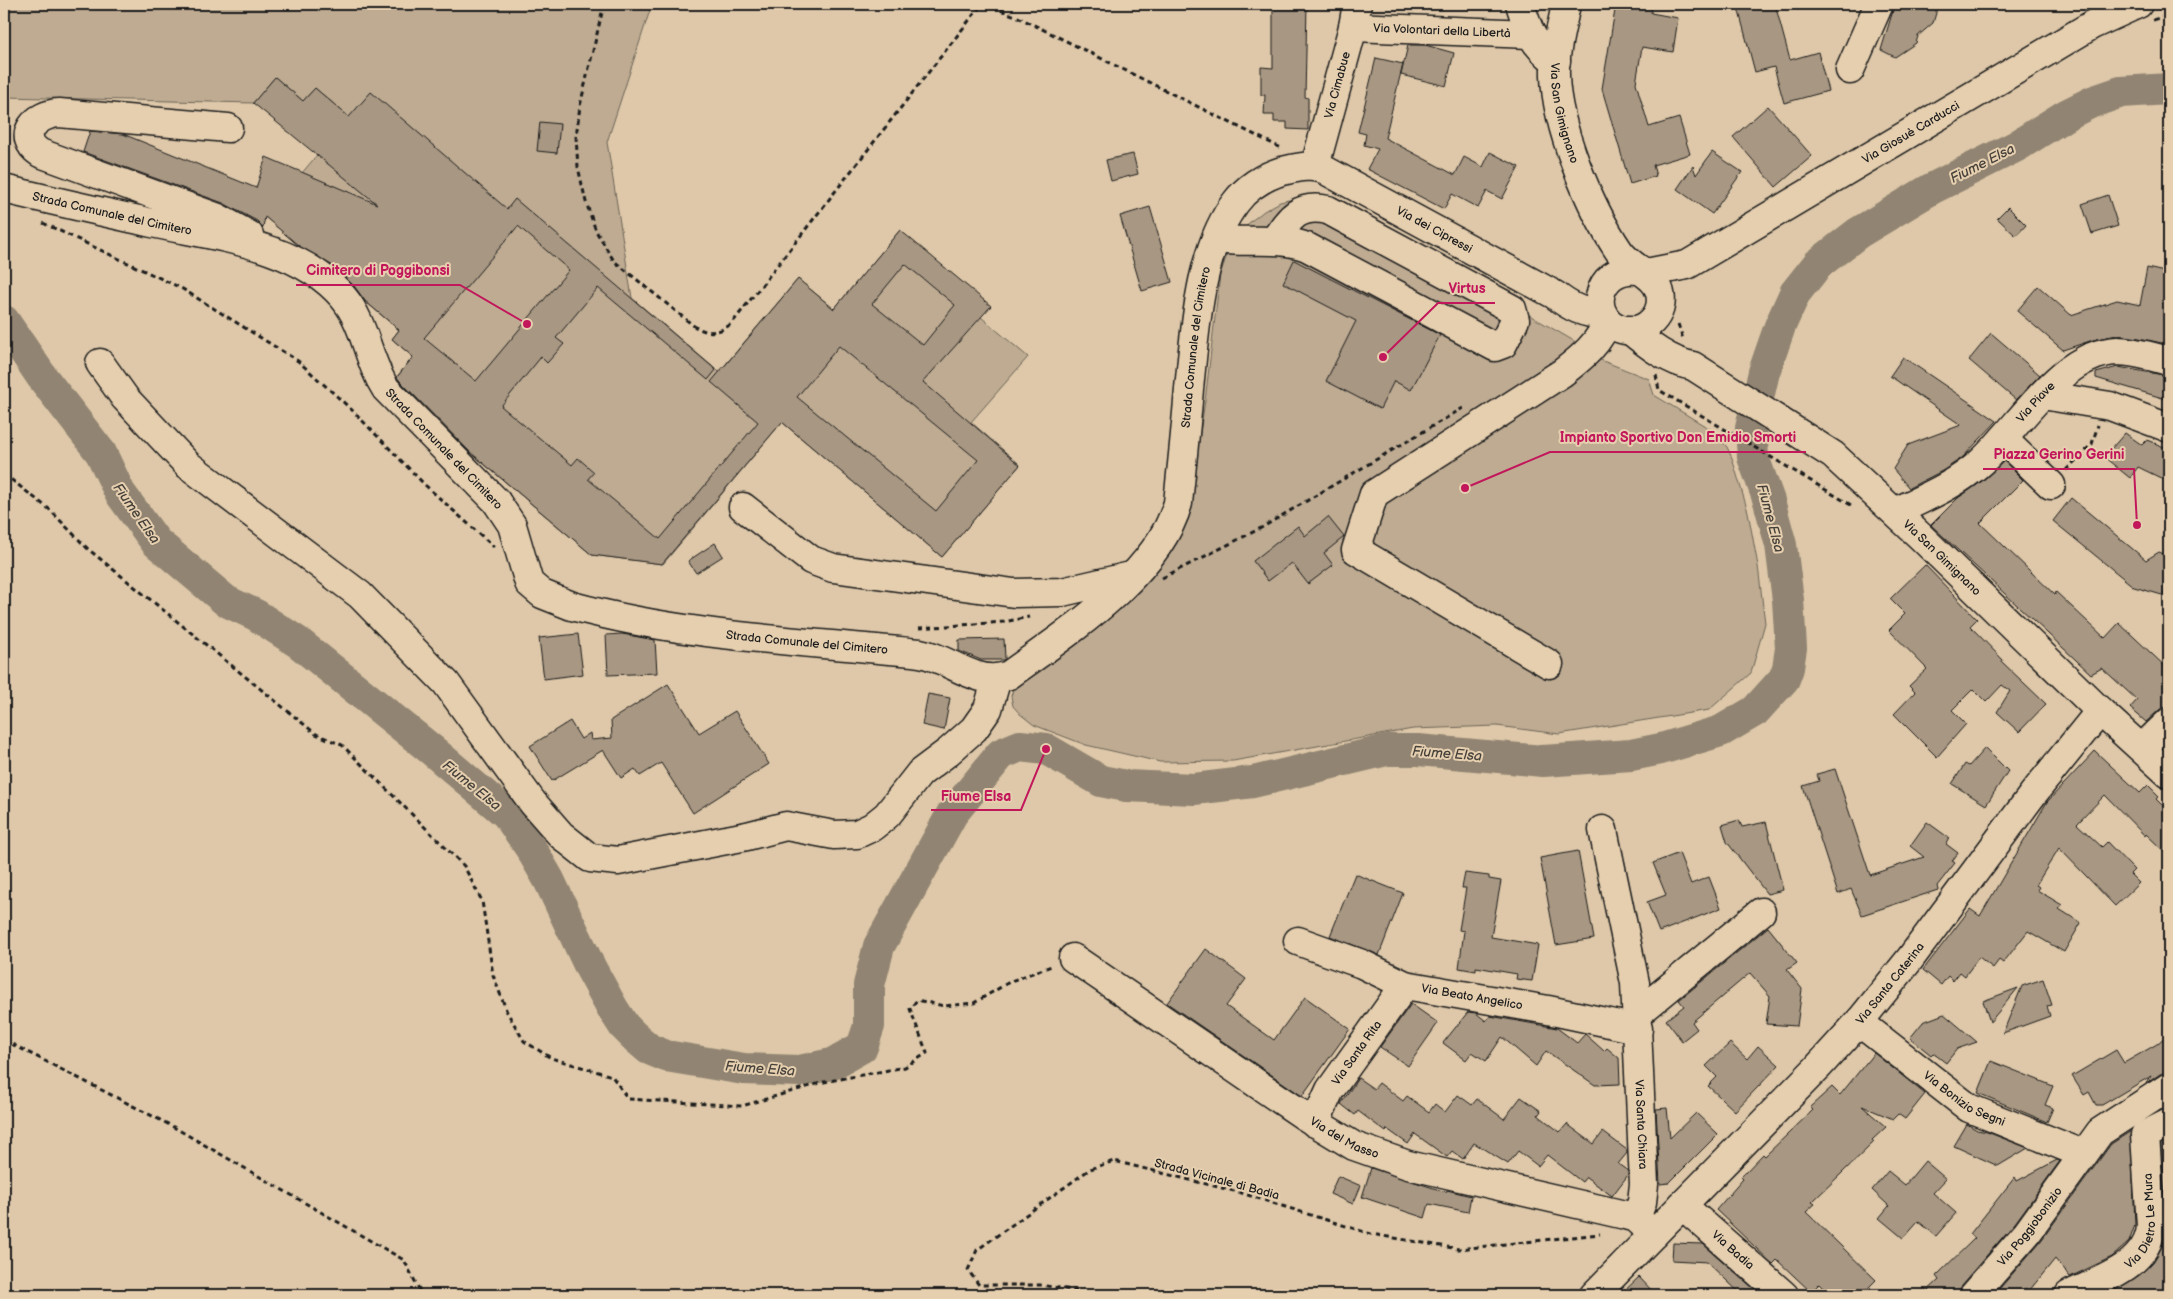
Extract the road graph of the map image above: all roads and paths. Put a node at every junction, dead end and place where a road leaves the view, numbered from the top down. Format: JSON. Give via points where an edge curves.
{"nodes":[{"id":1,"x":604,"y":4,"type":"edge"},
{"id":2,"x":983,"y":4,"type":"edge"},
{"id":3,"x":1520,"y":4,"type":"edge"},
{"id":4,"x":1566,"y":4,"type":"edge"},
{"id":5,"x":1879,"y":4,"type":"edge"},
{"id":6,"x":2138,"y":4,"type":"edge"},
{"id":7,"x":1355,"y":15,"type":"edge"},
{"id":8,"x":1530,"y":34,"type":"junction"},
{"id":9,"x":1556,"y":62,"type":"junction"},
{"id":10,"x":1850,"y":70,"type":"dead end"},
{"id":11,"x":228,"y":128,"type":"dead end"},
{"id":12,"x":1282,"y":148,"type":"dead end"},
{"id":13,"x":1315,"y":166,"type":"junction"},
{"id":14,"x":4,"y":189,"type":"edge"},
{"id":15,"x":1598,"y":217,"type":"junction"},
{"id":16,"x":38,"y":220,"type":"dead end"},
{"id":17,"x":1217,"y":239,"type":"junction"},
{"id":18,"x":1274,"y":241,"type":"junction"},
{"id":19,"x":265,"y":249,"type":"junction"},
{"id":20,"x":1687,"y":265,"type":"junction"},
{"id":21,"x":1642,"y":271,"type":"junction"},
{"id":22,"x":1666,"y":308,"type":"junction"},
{"id":23,"x":1611,"y":311,"type":"junction"},
{"id":24,"x":1689,"y":355,"type":"junction"},
{"id":25,"x":2169,"y":361,"type":"edge"},
{"id":26,"x":100,"y":363,"type":"dead end"},
{"id":27,"x":1659,"y":390,"type":"dead end"},
{"id":28,"x":2042,"y":395,"type":"junction"},
{"id":29,"x":1467,"y":405,"type":"dead end"},
{"id":30,"x":2104,"y":405,"type":"junction"},
{"id":31,"x":2169,"y":428,"type":"edge"},
{"id":32,"x":2003,"y":439,"type":"junction"},
{"id":33,"x":4,"y":474,"type":"edge"},
{"id":34,"x":2051,"y":485,"type":"joint"},
{"id":35,"x":743,"y":507,"type":"dead end"},
{"id":36,"x":1855,"y":507,"type":"dead end"},
{"id":37,"x":1895,"y":512,"type":"junction"},
{"id":38,"x":498,"y":550,"type":"dead end"},
{"id":39,"x":1131,"y":576,"type":"junction"},
{"id":40,"x":1158,"y":580,"type":"dead end"},
{"id":41,"x":1032,"y":616,"type":"dead end"},
{"id":42,"x":912,"y":628,"type":"dead end"},
{"id":43,"x":1549,"y":664,"type":"dead end"},
{"id":44,"x":996,"y":678,"type":"junction"},
{"id":45,"x":2100,"y":711,"type":"junction"},
{"id":46,"x":2169,"y":722,"type":"edge"},
{"id":47,"x":2142,"y":748,"type":"junction"},
{"id":48,"x":2169,"y":774,"type":"edge"},
{"id":49,"x":1603,"y":830,"type":"dead end"},
{"id":50,"x":1760,"y":912,"type":"dead end"},
{"id":51,"x":1298,"y":941,"type":"dead end"},
{"id":52,"x":1073,"y":958,"type":"joint"},
{"id":53,"x":1405,"y":985,"type":"junction"},
{"id":54,"x":1638,"y":1022,"type":"junction"},
{"id":55,"x":1859,"y":1022,"type":"junction"},
{"id":56,"x":4,"y":1040,"type":"edge"},
{"id":57,"x":2169,"y":1087,"type":"edge"},
{"id":58,"x":1315,"y":1123,"type":"junction"},
{"id":59,"x":2169,"y":1123,"type":"edge"},
{"id":60,"x":2083,"y":1154,"type":"junction"},
{"id":61,"x":1682,"y":1205,"type":"junction"},
{"id":62,"x":1645,"y":1226,"type":"junction"},
{"id":63,"x":1607,"y":1233,"type":"dead end"},
{"id":64,"x":422,"y":1295,"type":"edge"},
{"id":65,"x":1104,"y":1295,"type":"edge"},
{"id":66,"x":1594,"y":1295,"type":"edge"},
{"id":67,"x":1784,"y":1295,"type":"edge"},
{"id":68,"x":1973,"y":1295,"type":"edge"},
{"id":69,"x":2069,"y":1295,"type":"edge"}],
"edges":[{"from":1,"to":2,"type":"path","via":[[576,137],[578,167],[590,216],[603,245],[620,267],[694,326],[713,332],[729,326],[739,315]]},
{"from":2,"to":12,"type":"path","via":[[1018,16]]},
{"from":3,"to":8,"type":"street"},
{"from":4,"to":9,"type":"street","name":"Via San Gimignano"},
{"from":5,"to":10,"type":"street"},
{"from":6,"to":20,"type":"street","name":"Via Giosuè Carducci","via":[[2092,25]]},
{"from":7,"to":8,"type":"street","name":"Via Volontari della Libertà"},
{"from":7,"to":13,"type":"street","name":"Via Cimabue"},
{"from":8,"to":9,"type":"street","via":[[1536,45]]},
{"from":9,"to":15,"type":"street","name":"Via San Gimignano","via":[[1562,119]]},
{"from":11,"to":19,"type":"street","via":[[59,113],[40,118],[30,127],[29,133],[32,146],[40,153],[218,218],[246,232]]},
{"from":13,"to":17,"type":"street","name":"Strada Comunale del Cimitero","via":[[1280,172],[1252,185],[1234,204]]},
{"from":13,"to":23,"type":"street","name":"Via dei Cipressi","via":[[1555,295],[1573,295]]},
{"from":14,"to":19,"type":"street","name":"Strada Comunale del Cimitero"},
{"from":15,"to":21,"type":"street","name":"Via San Gimignano","via":[[1623,257]]},
{"from":15,"to":23,"type":"street","name":"Via San Gimignano"},
{"from":16,"to":38,"type":"path","via":[[181,288],[298,361],[352,410],[425,485]]},
{"from":17,"to":18,"type":"street"},
{"from":17,"to":39,"type":"street","name":"Strada Comunale del Cimitero","via":[[1196,318],[1178,502],[1163,538]]},
{"from":18,"to":18,"type":"street","via":[[1307,247],[1495,347],[1503,344],[1515,320],[1512,309],[1328,210],[1315,208],[1296,214]]},
{"from":19,"to":44,"type":"street","name":"Strada Comunale del Cimitero","bridge":true,"via":[[299,263],[337,290],[356,314],[374,366],[386,389],[496,501],[512,525],[524,572],[531,586],[542,594],[572,606],[630,621],[738,637],[925,654],[969,673]]},
{"from":20,"to":21,"type":"street","name":"Via Giosuè Carducci"},
{"from":20,"to":22,"type":"street","name":"Via Giosuè Carducci"},
{"from":21,"to":22,"type":"street","name":"Via San Gimignano","via":[[1657,285]]},
{"from":21,"to":23,"type":"street","via":[[1628,269],[1610,276]]},
{"from":22,"to":23,"type":"street","via":[[1652,322],[1638,329]]},
{"from":22,"to":24,"type":"path"},
{"from":22,"to":24,"type":"street","name":"Via San Gimignano","via":[[1674,340]]},
{"from":23,"to":24,"type":"street","name":"Via San Gimignano","via":[[1644,341],[1670,357]]},
{"from":23,"to":43,"type":"street","via":[[1600,337],[1582,357],[1374,494],[1356,550]]},
{"from":24,"to":37,"type":"street","name":"Via San Gimignano","via":[[1820,446]]},
{"from":25,"to":28,"type":"street","name":"Via Piave","via":[[2110,352],[2070,369]]},
{"from":26,"to":44,"type":"street","via":[[125,398],[188,466],[360,595],[446,683],[533,803],[561,834],[590,858],[618,861],[786,826],[834,835],[857,834],[887,815],[920,773],[974,729],[988,709]]},
{"from":27,"to":36,"type":"path"},
{"from":28,"to":30,"type":"street"},
{"from":28,"to":32,"type":"street","name":"Via Piave"},
{"from":29,"to":40,"type":"path","via":[[1261,528]]},
{"from":30,"to":31,"type":"street"},
{"from":30,"to":34,"type":"path","via":[[2092,444]]},
{"from":32,"to":34,"type":"street"},
{"from":32,"to":37,"type":"street","name":"Via Piave","via":[[1963,477]]},
{"from":33,"to":52,"type":"path","via":[[49,509],[88,549],[316,734],[342,745],[464,866],[482,901],[493,975],[507,1012],[524,1041],[551,1058],[612,1076],[628,1099],[742,1106],[824,1082],[905,1067],[927,1053],[910,1009],[917,1000],[944,1006],[974,1003],[1011,981]]},
{"from":35,"to":39,"type":"street","via":[[811,560],[833,568],[1014,593],[1062,592]]},
{"from":37,"to":45,"type":"street","name":"Via San Gimignano"},
{"from":39,"to":44,"type":"street","name":"Strada Comunale del Cimitero","via":[[1078,626],[1009,674]]},
{"from":41,"to":42,"type":"path","via":[[1004,622]]},
{"from":45,"to":47,"type":"street","name":"Via San Gimignano"},
{"from":45,"to":55,"type":"street","name":"Via Santa Caterina"},
{"from":46,"to":47,"type":"street"},
{"from":47,"to":48,"type":"street","name":"Via San Gimignano"},
{"from":49,"to":54,"type":"street","via":[[1634,978]]},
{"from":50,"to":54,"type":"street"},
{"from":51,"to":53,"type":"street","name":"Via Beato Angelico","via":[[1362,964]]},
{"from":52,"to":58,"type":"street","name":"Via del Masso"},
{"from":53,"to":54,"type":"street","name":"Via Beato Angelico"},
{"from":53,"to":58,"type":"street","name":"Via Santa Rita","via":[[1330,1090]]},
{"from":54,"to":62,"type":"street","name":"Via Santa Chiara"},
{"from":55,"to":60,"type":"street","name":"Via Bonizio Segni","via":[[1969,1108]]},
{"from":55,"to":61,"type":"street","name":"Via Santa Caterina"},
{"from":56,"to":64,"type":"path","via":[[170,1125],[404,1260]]},
{"from":57,"to":60,"type":"street","name":"Via Poggiobonizio","via":[[2104,1129]]},
{"from":58,"to":62,"type":"street","name":"Via del Masso","via":[[1354,1146],[1389,1160]]},
{"from":59,"to":69,"type":"street","name":"Via Dietro Le Mura","via":[[2145,1135],[2151,1226],[2145,1248],[2126,1266]]},
{"from":60,"to":68,"type":"street","name":"Via Poggiobonizio","via":[[2027,1233]]},
{"from":61,"to":62,"type":"street","name":"Via Santa Caterina"},
{"from":61,"to":67,"type":"street","name":"Via Badia"},
{"from":62,"to":66,"type":"street","name":"Via Santa Caterina"},
{"from":63,"to":65,"type":"path","name":"Strada Vicinale di Badia","via":[[1459,1249],[1371,1234],[1238,1192],[1114,1161],[1090,1168],[977,1250],[968,1270],[979,1285],[1040,1285]]}]}
